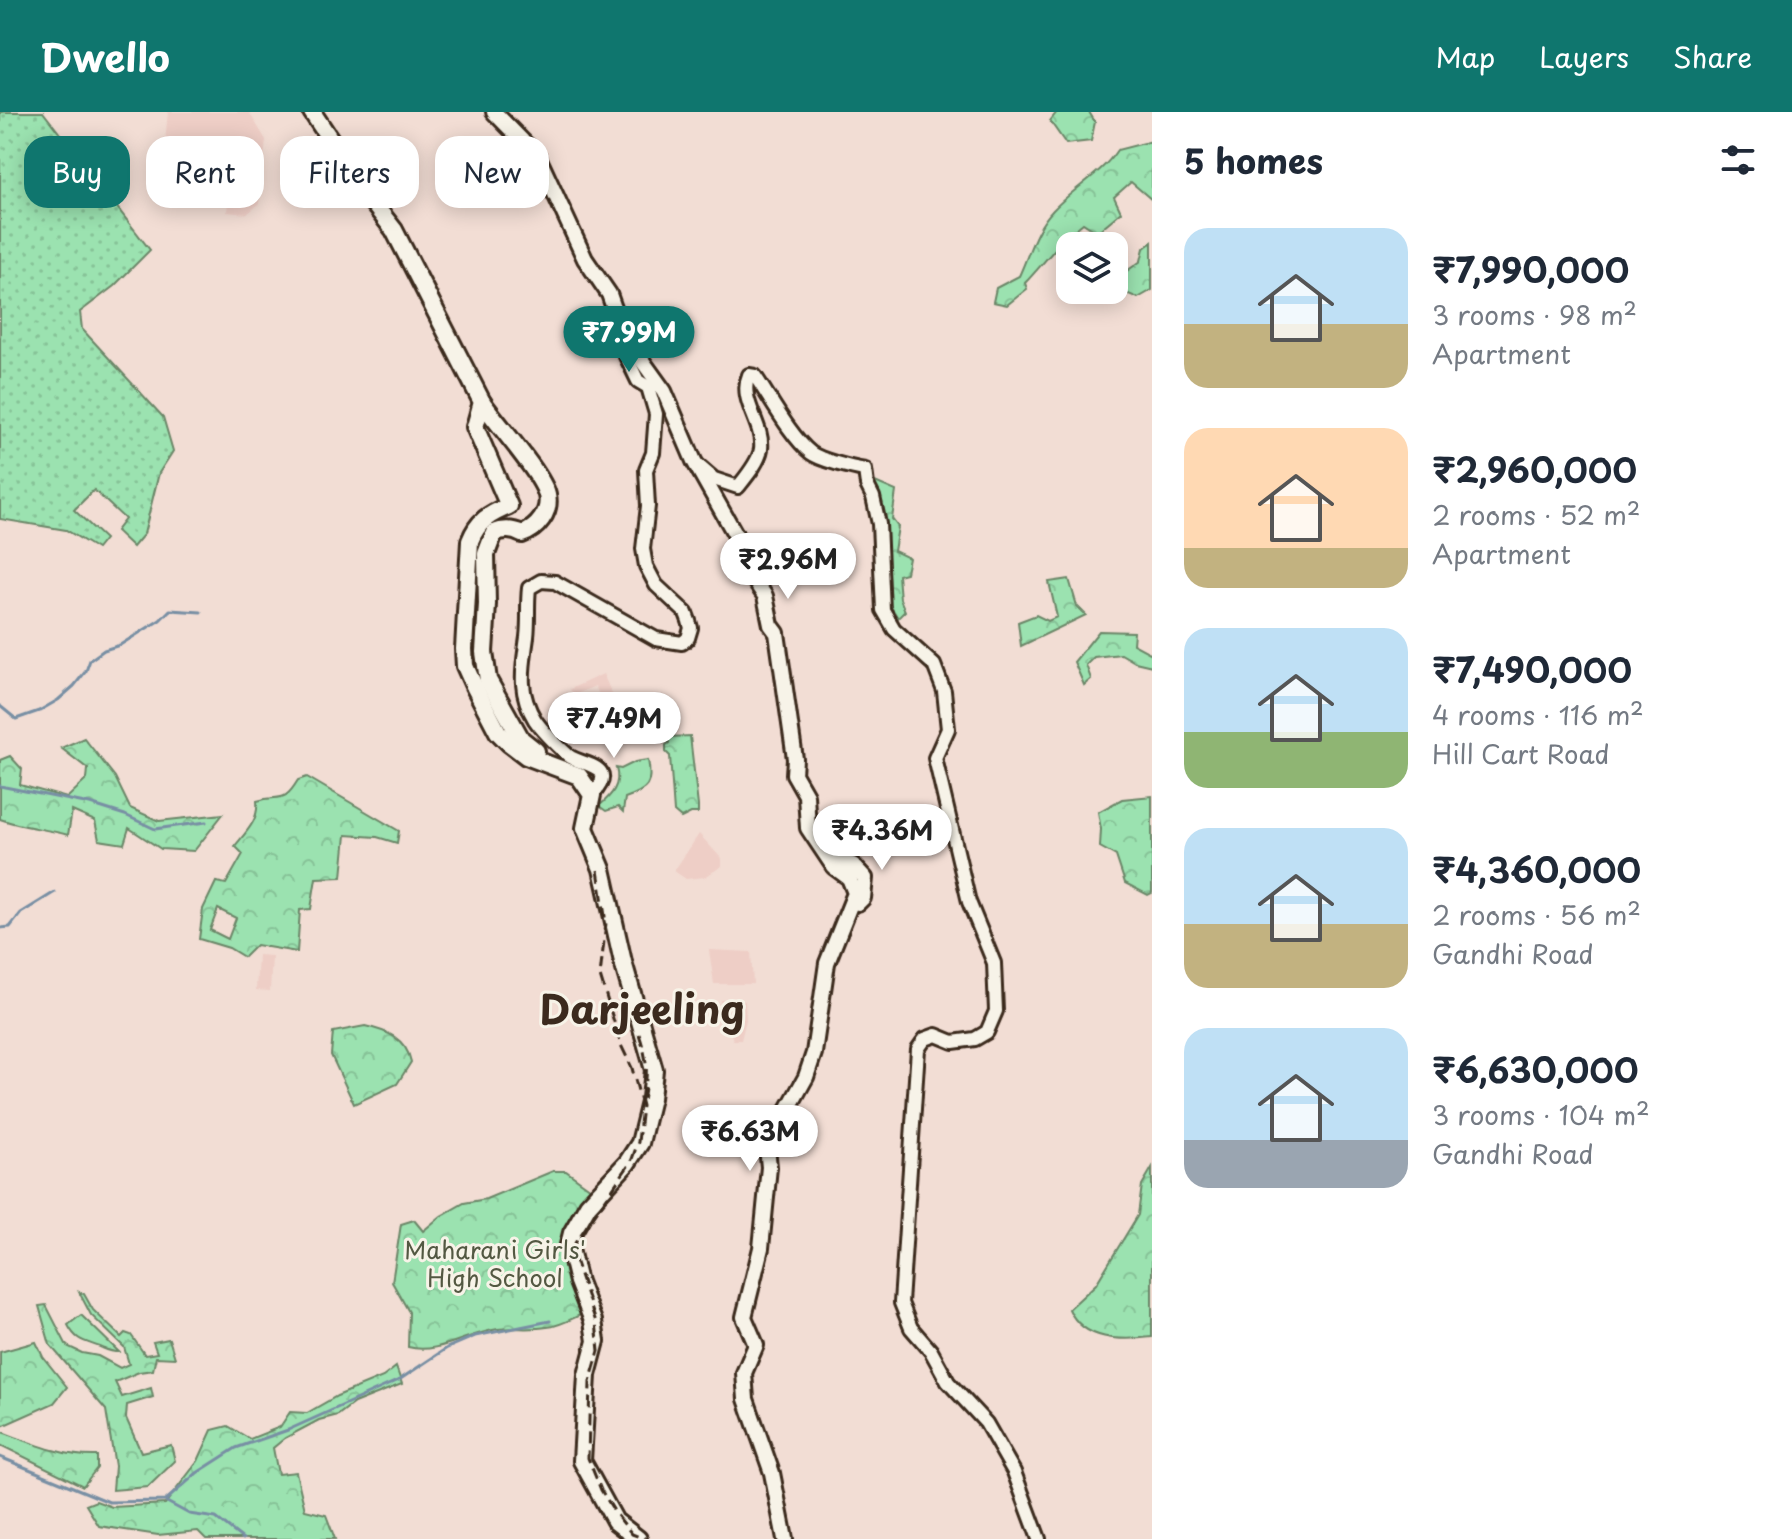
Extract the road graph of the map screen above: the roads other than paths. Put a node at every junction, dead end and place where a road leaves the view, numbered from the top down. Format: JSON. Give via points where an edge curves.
{"nodes":[{"id":1,"x":312,"y":112,"type":"edge"},
{"id":2,"x":494,"y":112,"type":"edge"},
{"id":3,"x":623,"y":334,"type":"junction"},
{"id":4,"x":481,"y":401,"type":"junction"},
{"id":5,"x":694,"y":461,"type":"junction"},
{"id":6,"x":574,"y":773,"type":"junction"},
{"id":7,"x":592,"y":795,"type":"junction"},
{"id":8,"x":638,"y":1539,"type":"edge"},
{"id":9,"x":785,"y":1539,"type":"edge"},
{"id":10,"x":1039,"y":1539,"type":"edge"}],
"edges":[{"from":1,"to":4,"type":"highway","via":[[394,230]]},
{"from":2,"to":3,"type":"main road","via":[[538,157],[585,259],[609,294]]},
{"from":3,"to":5,"type":"main road","via":[[664,391]]},
{"from":3,"to":7,"type":"street","via":[[625,354],[638,381],[648,387],[656,414],[646,470],[646,566],[656,585],[686,613],[691,628],[682,643],[668,643],[555,582],[541,581],[529,588],[521,674],[525,695],[546,733],[572,758],[597,768],[601,780]]},
{"from":4,"to":6,"type":"highway","via":[[475,427],[509,506],[484,518],[470,541],[465,666],[498,732],[509,743],[526,756]]},
{"from":4,"to":6,"type":"highway","via":[[538,479],[548,504],[530,531],[502,530],[488,544],[488,680],[527,746],[567,764]]},
{"from":5,"to":9,"type":"main road","via":[[739,541],[748,574],[770,607],[794,774],[806,795],[808,828],[855,893],[827,963],[806,1077],[767,1147],[761,1248],[744,1317],[756,1345],[744,1373],[746,1399],[772,1473]]},
{"from":5,"to":10,"type":"street","via":[[714,479],[738,487],[750,471],[761,450],[748,401],[749,375],[755,376],[812,454],[865,470],[879,524],[883,610],[894,629],[934,665],[944,691],[948,729],[935,758],[969,902],[994,963],[996,1011],[987,1032],[975,1039],[953,1042],[936,1035],[918,1049],[901,1303],[911,1328],[948,1382],[986,1423],[1014,1472]]},
{"from":6,"to":7,"type":"highway"},
{"from":7,"to":8,"type":"highway","via":[[585,828],[602,869],[654,1070],[640,1143],[588,1205],[569,1245],[596,1341],[587,1375],[582,1461],[615,1521]]}]}
